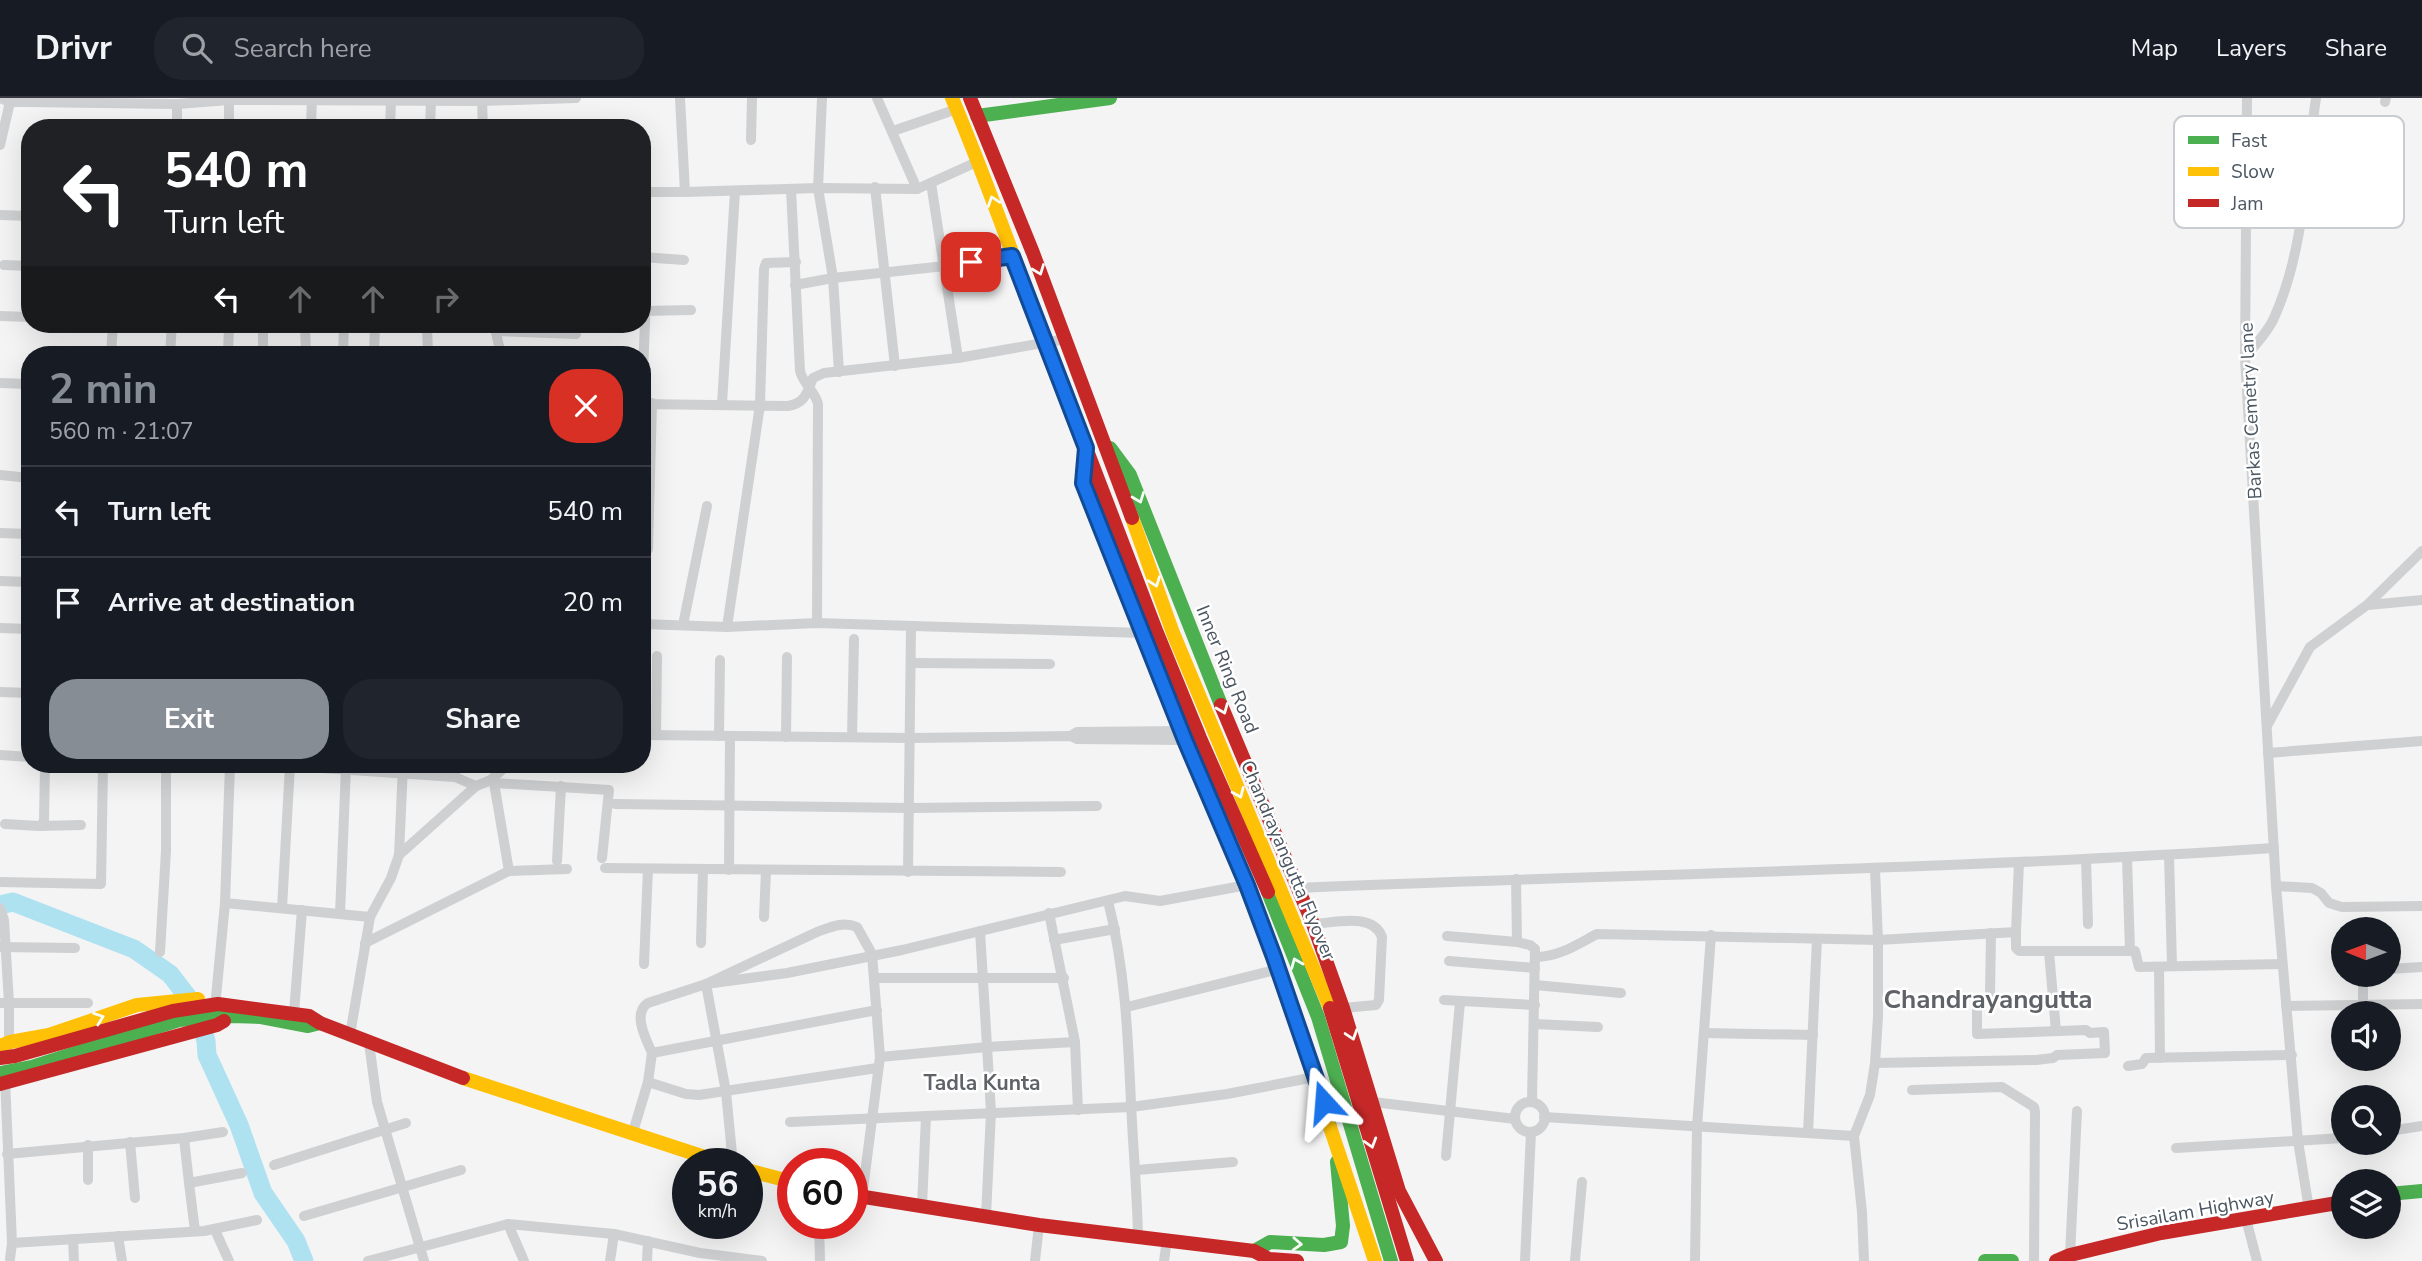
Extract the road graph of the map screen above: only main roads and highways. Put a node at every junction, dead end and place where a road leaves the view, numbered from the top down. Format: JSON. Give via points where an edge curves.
{"nodes":[{"id":1,"x":970,"y":98,"type":"edge"},
{"id":2,"x":1096,"y":98,"type":"edge"},
{"id":3,"x":1110,"y":98,"type":"edge"},
{"id":4,"x":954,"y":104,"type":"edge"},
{"id":5,"x":977,"y":116,"type":"junction"},
{"id":6,"x":1104,"y":440,"type":"junction"},
{"id":7,"x":1086,"y":448,"type":"junction"},
{"id":8,"x":220,"y":1009,"type":"junction"},
{"id":9,"x":320,"y":1023,"type":"junction"},
{"id":10,"x":5,"y":1044,"type":"edge"},
{"id":11,"x":0,"y":1058,"type":"edge"},
{"id":12,"x":2,"y":1080,"type":"edge"},
{"id":13,"x":1366,"y":1080,"type":"junction"},
{"id":14,"x":1322,"y":1097,"type":"junction"},
{"id":15,"x":680,"y":1148,"type":"edge"},
{"id":16,"x":2422,"y":1191,"type":"edge"},
{"id":17,"x":2401,"y":1193,"type":"edge"},
{"id":18,"x":868,"y":1198,"type":"edge"},
{"id":19,"x":2331,"y":1204,"type":"edge"},
{"id":20,"x":1254,"y":1251,"type":"junction"},
{"id":21,"x":2063,"y":1258,"type":"edge"},
{"id":22,"x":1297,"y":1261,"type":"edge"},
{"id":23,"x":1375,"y":1261,"type":"edge"},
{"id":24,"x":1391,"y":1261,"type":"edge"},
{"id":25,"x":1407,"y":1261,"type":"edge"},
{"id":26,"x":1436,"y":1261,"type":"edge"},
{"id":27,"x":1985,"y":1261,"type":"edge"},
{"id":28,"x":2012,"y":1261,"type":"edge"}],
"edges":[{"from":1,"to":5,"type":"main road","name":"Inner Ring Road"},
{"from":2,"to":3,"type":"main road"},
{"from":2,"to":5,"type":"main road"},
{"from":7,"to":4,"type":"main road","one_way":true},
{"from":5,"to":6,"type":"main road","name":"Inner Ring Road","one_way":true},
{"from":6,"to":13,"type":"main road","name":"Inner Ring Road","one_way":true,"via":[[1130,475],[1313,924]]},
{"from":6,"to":25,"type":"main road","name":"Chandrayangutta Flyover","one_way":true,"via":[[1173,633],[1331,1010]]},
{"from":7,"to":14,"type":"main road","via":[[1083,483],[1247,885]]},
{"from":24,"to":7,"type":"main road","name":"Chandrayangutta Flyover","one_way":true,"via":[[1318,1017],[1191,715]]},
{"from":8,"to":9,"type":"main road","via":[[294,1013]]},
{"from":8,"to":9,"type":"main road","via":[[308,1027]]},
{"from":10,"to":8,"type":"main road","one_way":true,"via":[[49,1035],[137,1005],[171,1001]]},
{"from":8,"to":11,"type":"main road","via":[[173,1011]]},
{"from":8,"to":12,"type":"main road"},
{"from":8,"to":12,"type":"main road","via":[[180,1034]]},
{"from":9,"to":15,"type":"main road","via":[[446,1073]]},
{"from":13,"to":14,"type":"main road"},
{"from":13,"to":26,"type":"main road","name":"Inner Ring Road","via":[[1399,1191]]},
{"from":20,"to":14,"type":"main road","one_way":true,"via":[[1270,1242],[1341,1242],[1339,1167],[1322,1114]]},
{"from":14,"to":23,"type":"main road"},
{"from":16,"to":17,"type":"main road"},
{"from":18,"to":20,"type":"main road","via":[[1040,1225]]},
{"from":19,"to":21,"type":"main road","name":"Srisailam Highway","via":[[2161,1233]]},
{"from":20,"to":22,"type":"main road","via":[[1269,1259]]},
{"from":27,"to":28,"type":"main road"}]}
